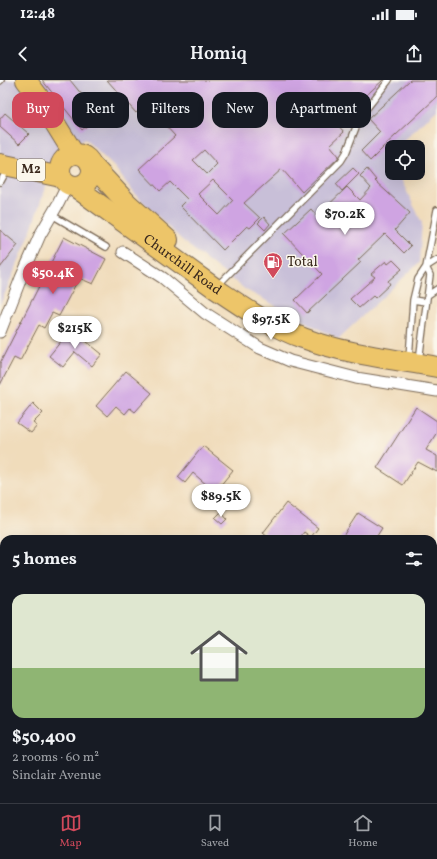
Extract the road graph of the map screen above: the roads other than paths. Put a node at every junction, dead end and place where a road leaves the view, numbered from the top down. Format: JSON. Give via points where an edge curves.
{"nodes":[{"id":1,"x":26,"y":80,"type":"edge"},
{"id":2,"x":389,"y":80,"type":"edge"},
{"id":3,"x":82,"y":159,"type":"junction"},
{"id":4,"x":3,"y":171,"type":"edge"},
{"id":5,"x":68,"y":182,"type":"junction"},
{"id":6,"x":437,"y":210,"type":"edge"},
{"id":7,"x":52,"y":215,"type":"junction"},
{"id":8,"x":106,"y":247,"type":"dead end"},
{"id":9,"x":123,"y":252,"type":"dead end"},
{"id":10,"x":437,"y":260,"type":"edge"},
{"id":11,"x":426,"y":267,"type":"junction"},
{"id":12,"x":218,"y":286,"type":"junction"},
{"id":13,"x":437,"y":289,"type":"edge"},
{"id":14,"x":428,"y":296,"type":"junction"},
{"id":15,"x":413,"y":300,"type":"junction"},
{"id":16,"x":426,"y":302,"type":"junction"},
{"id":17,"x":0,"y":332,"type":"edge"},
{"id":18,"x":422,"y":360,"type":"edge"},
{"id":19,"x":437,"y":391,"type":"edge"}],
"edges":[{"from":1,"to":3,"type":"highway","name":"Churchill Road","number":"M2"},
{"from":2,"to":12,"type":"lane","via":[[360,117],[341,161]]},
{"from":3,"to":5,"type":"highway","via":[[68,156],[63,160],[60,172]]},
{"from":3,"to":5,"type":"highway","via":[[91,168],[88,179],[79,186]]},
{"from":3,"to":12,"type":"highway","name":"Churchill Road","number":"M2"},
{"from":4,"to":5,"type":"highway","number":"M2"},
{"from":5,"to":7,"type":"street"},
{"from":5,"to":12,"type":"highway","name":"Churchill Road","number":"M2"},
{"from":6,"to":11,"type":"lane"},
{"from":7,"to":8,"type":"lane"},
{"from":7,"to":17,"type":"street","via":[[40,235]]},
{"from":9,"to":19,"type":"street","via":[[163,278],[205,313],[260,348],[290,361],[356,378]]},
{"from":10,"to":11,"type":"lane"},
{"from":11,"to":14,"type":"lane","via":[[430,275]]},
{"from":11,"to":15,"type":"lane","via":[[418,279]]},
{"from":12,"to":18,"type":"highway","name":"Churchill Road","number":"M2","via":[[305,330]]},
{"from":13,"to":14,"type":"lane"},
{"from":14,"to":16,"type":"lane"},
{"from":15,"to":16,"type":"lane"},
{"from":15,"to":18,"type":"lane"},
{"from":16,"to":18,"type":"lane"}]}
